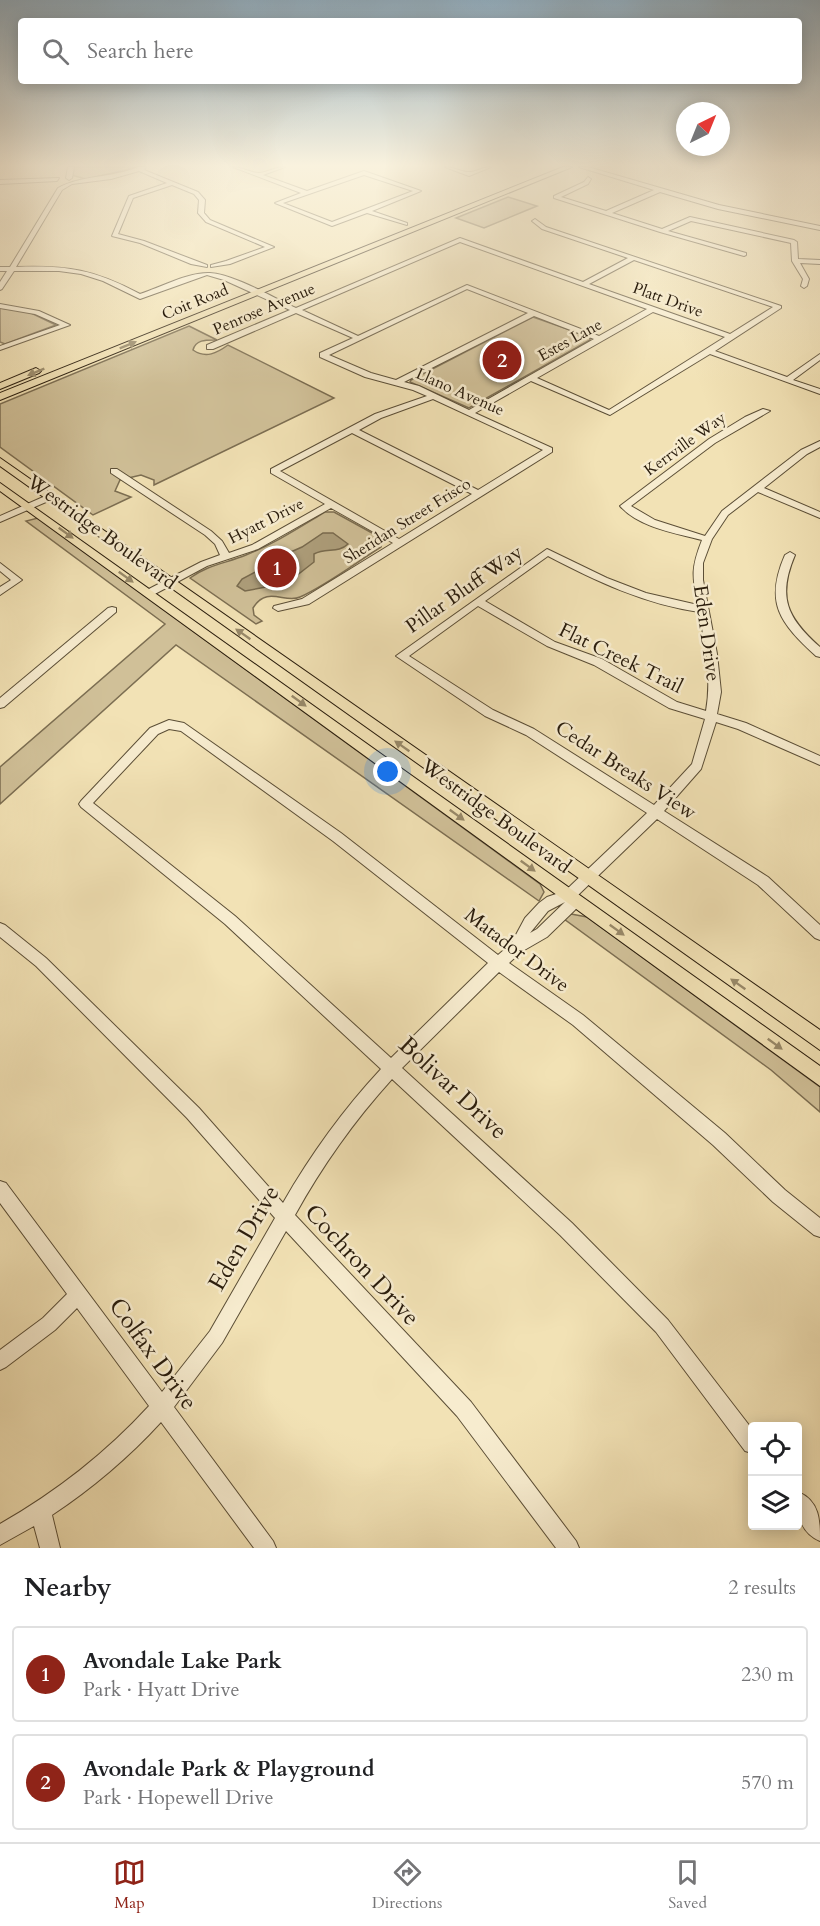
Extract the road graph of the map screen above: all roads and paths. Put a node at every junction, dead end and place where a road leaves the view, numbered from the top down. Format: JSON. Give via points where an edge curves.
{"nodes":[{"id":1,"x":28,"y":239,"type":"edge"},
{"id":2,"x":130,"y":239,"type":"edge"},
{"id":3,"x":254,"y":239,"type":"edge"},
{"id":4,"x":367,"y":239,"type":"edge"},
{"id":5,"x":389,"y":239,"type":"edge"},
{"id":6,"x":578,"y":239,"type":"edge"},
{"id":7,"x":691,"y":239,"type":"edge"},
{"id":8,"x":782,"y":239,"type":"edge"},
{"id":9,"x":460,"y":240,"type":"joint"},
{"id":10,"x":744,"y":254,"type":"dead end"},
{"id":11,"x":634,"y":258,"type":"junction"},
{"id":12,"x":795,"y":261,"type":"junction"},
{"id":13,"x":820,"y":262,"type":"edge"},
{"id":14,"x":228,"y":263,"type":"junction"},
{"id":15,"x":213,"y":266,"type":"junction"},
{"id":16,"x":195,"y":268,"type":"junction"},
{"id":17,"x":0,"y":269,"type":"edge"},
{"id":18,"x":12,"y":269,"type":"junction"},
{"id":19,"x":220,"y":270,"type":"junction"},
{"id":20,"x":207,"y":275,"type":"junction"},
{"id":21,"x":188,"y":279,"type":"junction"},
{"id":22,"x":226,"y":279,"type":"junction"},
{"id":23,"x":583,"y":284,"type":"junction"},
{"id":24,"x":804,"y":286,"type":"dead end"},
{"id":25,"x":0,"y":288,"type":"edge"},
{"id":26,"x":246,"y":288,"type":"junction"},
{"id":27,"x":257,"y":293,"type":"junction"},
{"id":28,"x":0,"y":306,"type":"edge"},
{"id":29,"x":653,"y":309,"type":"junction"},
{"id":30,"x":296,"y":310,"type":"junction"},
{"id":31,"x":534,"y":313,"type":"junction"},
{"id":32,"x":731,"y":337,"type":"junction"},
{"id":33,"x":358,"y":338,"type":"junction"},
{"id":34,"x":600,"y":339,"type":"junction"},
{"id":35,"x":210,"y":347,"type":"dead end"},
{"id":36,"x":0,"y":348,"type":"edge"},
{"id":37,"x":709,"y":351,"type":"junction"},
{"id":38,"x":819,"y":358,"type":"edge"},
{"id":39,"x":530,"y":378,"type":"junction"},
{"id":40,"x":788,"y":380,"type":"junction"},
{"id":41,"x":399,"y":382,"type":"junction"},
{"id":42,"x":0,"y":386,"type":"edge"},
{"id":43,"x":820,"y":392,"type":"edge"},
{"id":44,"x":434,"y":396,"type":"junction"},
{"id":45,"x":0,"y":397,"type":"edge"},
{"id":46,"x":766,"y":411,"type":"dead end"},
{"id":47,"x":469,"y":412,"type":"junction"},
{"id":48,"x":353,"y":430,"type":"junction"},
{"id":49,"x":820,"y":444,"type":"edge"},
{"id":50,"x":549,"y":450,"type":"joint"},
{"id":51,"x":0,"y":462,"type":"edge"},
{"id":52,"x":114,"y":471,"type":"dead end"},
{"id":53,"x":0,"y":486,"type":"edge"},
{"id":54,"x":757,"y":488,"type":"junction"},
{"id":55,"x":478,"y":494,"type":"junction"},
{"id":56,"x":50,"y":497,"type":"junction"},
{"id":57,"x":331,"y":504,"type":"junction"},
{"id":58,"x":29,"y":507,"type":"junction"},
{"id":59,"x":820,"y":515,"type":"edge"},
{"id":60,"x":0,"y":519,"type":"edge"},
{"id":61,"x":707,"y":539,"type":"junction"},
{"id":62,"x":399,"y":543,"type":"junction"},
{"id":63,"x":790,"y":555,"type":"dead end"},
{"id":64,"x":226,"y":557,"type":"junction"},
{"id":65,"x":0,"y":566,"type":"edge"},
{"id":66,"x":170,"y":582,"type":"junction"},
{"id":67,"x":0,"y":592,"type":"edge"},
{"id":68,"x":149,"y":593,"type":"junction"},
{"id":69,"x":478,"y":601,"type":"junction"},
{"id":70,"x":278,"y":608,"type":"dead end"},
{"id":71,"x":703,"y":609,"type":"junction"},
{"id":72,"x":112,"y":610,"type":"dead end"},
{"id":73,"x":820,"y":653,"type":"edge"},
{"id":74,"x":401,"y":656,"type":"joint"},
{"id":75,"x":0,"y":704,"type":"edge"},
{"id":76,"x":711,"y":718,"type":"junction"},
{"id":77,"x":174,"y":723,"type":"joint"},
{"id":78,"x":820,"y":761,"type":"edge"},
{"id":79,"x":656,"y":812,"type":"junction"},
{"id":80,"x":587,"y":878,"type":"junction"},
{"id":81,"x":569,"y":896,"type":"junction"},
{"id":82,"x":0,"y":929,"type":"edge"},
{"id":83,"x":820,"y":934,"type":"edge"},
{"id":84,"x":498,"y":963,"type":"junction"},
{"id":85,"x":820,"y":1041,"type":"edge"},
{"id":86,"x":393,"y":1068,"type":"junction"},
{"id":87,"x":820,"y":1077,"type":"edge"},
{"id":88,"x":0,"y":1189,"type":"edge"},
{"id":89,"x":285,"y":1216,"type":"junction"},
{"id":90,"x":820,"y":1228,"type":"edge"},
{"id":91,"x":78,"y":1295,"type":"junction"},
{"id":92,"x":0,"y":1361,"type":"edge"},
{"id":93,"x":161,"y":1407,"type":"junction"},
{"id":94,"x":748,"y":1438,"type":"edge"},
{"id":95,"x":802,"y":1507,"type":"edge"},
{"id":96,"x":40,"y":1513,"type":"junction"},
{"id":97,"x":820,"y":1531,"type":"edge"},
{"id":98,"x":0,"y":1535,"type":"edge"},
{"id":99,"x":50,"y":1548,"type":"edge"},
{"id":100,"x":266,"y":1548,"type":"edge"},
{"id":101,"x":569,"y":1548,"type":"edge"}],
"edges":[{"from":1,"to":18,"type":"street"},
{"from":2,"to":16,"type":"street"},
{"from":3,"to":14,"type":"street","via":[[272,247]]},
{"from":4,"to":26,"type":"main road","name":"Coit Road"},
{"from":5,"to":27,"type":"main road","name":"Coit Road"},
{"from":6,"to":11,"type":"street"},
{"from":7,"to":10,"type":"street"},
{"from":8,"to":12,"type":"street","via":[[794,242]]},
{"from":9,"to":23,"type":"street","name":"Platt Drive"},
{"from":9,"to":30,"type":"street","name":"Penrose Avenue"},
{"from":11,"to":23,"type":"street"},
{"from":11,"to":32,"type":"street","via":[[779,307]]},
{"from":12,"to":13,"type":"street"},
{"from":12,"to":24,"type":"street","via":[[806,279]]},
{"from":14,"to":15,"type":"street"},
{"from":14,"to":19,"type":"street"},
{"from":15,"to":16,"type":"street"},
{"from":15,"to":19,"type":"street"},
{"from":16,"to":20,"type":"street"},
{"from":16,"to":21,"type":"street"},
{"from":17,"to":18,"type":"street"},
{"from":18,"to":21,"type":"street","via":[[83,272],[140,297]]},
{"from":18,"to":25,"type":"street"},
{"from":19,"to":20,"type":"street"},
{"from":19,"to":22,"type":"street"},
{"from":20,"to":21,"type":"street"},
{"from":20,"to":22,"type":"street"},
{"from":22,"to":26,"type":"street"},
{"from":23,"to":29,"type":"street","name":"Platt Drive"},
{"from":26,"to":27,"type":"street"},
{"from":26,"to":42,"type":"main road","name":"Coit Road","one_way":true},
{"from":27,"to":30,"type":"street"},
{"from":45,"to":27,"type":"main road","name":"Coit Road","one_way":true},
{"from":28,"to":36,"type":"street","via":[[37,312],[66,325]]},
{"from":29,"to":32,"type":"street","name":"Platt Drive"},
{"from":29,"to":34,"type":"street","name":"Estes Lane"},
{"from":30,"to":33,"type":"street"},
{"from":30,"to":35,"type":"street","name":"Penrose Avenue"},
{"from":31,"to":33,"type":"street","via":[[467,287]]},
{"from":31,"to":34,"type":"street"},
{"from":31,"to":41,"type":"street"},
{"from":32,"to":37,"type":"street"},
{"from":33,"to":41,"type":"street","name":"Llano Avenue","via":[[323,355],[364,374]]},
{"from":34,"to":39,"type":"street","name":"Estes Lane"},
{"from":37,"to":39,"type":"street","via":[[610,413]]},
{"from":37,"to":40,"type":"street"},
{"from":38,"to":40,"type":"street"},
{"from":39,"to":47,"type":"street","name":"Estes Lane"},
{"from":40,"to":43,"type":"street"},
{"from":41,"to":44,"type":"street","name":"Llano Avenue"},
{"from":44,"to":47,"type":"street","name":"Llano Avenue"},
{"from":44,"to":48,"type":"street"},
{"from":46,"to":61,"type":"street","name":"Kerrville Way","via":[[728,431],[625,506],[662,525]]},
{"from":47,"to":50,"type":"street","name":"Llano Avenue"},
{"from":48,"to":55,"type":"street"},
{"from":48,"to":57,"type":"street","via":[[274,471]]},
{"from":49,"to":54,"type":"street","name":"Eden Drive"},
{"from":50,"to":55,"type":"street","name":"Sheridan Street Frisco"},
{"from":51,"to":56,"type":"main road","name":"Westridge Boulevard"},
{"from":52,"to":64,"type":"street","via":[[208,533]]},
{"from":53,"to":58,"type":"main road","name":"Westridge Boulevard"},
{"from":54,"to":59,"type":"street"},
{"from":54,"to":61,"type":"street","name":"Eden Drive","via":[[725,513]]},
{"from":55,"to":62,"type":"street","name":"Sheridan Street Frisco"},
{"from":56,"to":58,"type":"street"},
{"from":56,"to":66,"type":"main road","name":"Westridge Boulevard"},
{"from":57,"to":62,"type":"street"},
{"from":57,"to":64,"type":"street","name":"Hyatt Drive","via":[[255,548]]},
{"from":58,"to":60,"type":"street"},
{"from":58,"to":68,"type":"main road","name":"Westridge Boulevard","one_way":true},
{"from":61,"to":71,"type":"street","name":"Eden Drive","via":[[698,563]]},
{"from":62,"to":70,"type":"street","name":"Sheridan Street Frisco","via":[[305,602]]},
{"from":63,"to":73,"type":"street","via":[[778,590],[795,632]]},
{"from":64,"to":66,"type":"street","name":"Hyatt Drive"},
{"from":65,"to":67,"type":"street","via":[[17,580]]},
{"from":66,"to":68,"type":"street","name":"Hyatt Drive"},
{"from":80,"to":66,"type":"main road","name":"Westridge Boulevard","one_way":true},
{"from":68,"to":81,"type":"main road","name":"Westridge Boulevard","one_way":true},
{"from":69,"to":71,"type":"street","name":"Pillar Bluff Way","via":[[547,552],[613,585]]},
{"from":69,"to":74,"type":"street","name":"Pillar Bluff Way"},
{"from":69,"to":76,"type":"street","name":"Flat Creek Trail","via":[[551,644],[598,662],[673,705]]},
{"from":71,"to":76,"type":"street","name":"Eden Drive","via":[[716,692]]},
{"from":72,"to":75,"type":"street"},
{"from":74,"to":79,"type":"street","name":"Cedar Breaks View"},
{"from":76,"to":78,"type":"street","name":"Flat Creek Trail","via":[[742,726]]},
{"from":76,"to":79,"type":"street","name":"Eden Drive","via":[[697,766]]},
{"from":77,"to":84,"type":"street","name":"Matador Drive","via":[[337,837]]},
{"from":77,"to":86,"type":"street","name":"Bolivar Drive","via":[[154,732],[85,804],[230,920]]},
{"from":79,"to":80,"type":"street","name":"Eden Drive"},
{"from":79,"to":83,"type":"street","name":"Cedar Breaks View","via":[[763,881]]},
{"from":80,"to":81,"type":"street","name":"Eden Drive"},
{"from":85,"to":80,"type":"main road","name":"Westridge Boulevard","one_way":true},
{"from":81,"to":84,"type":"street","name":"Eden Drive","via":[[572,904],[549,927]]},
{"from":81,"to":87,"type":"main road","name":"Westridge Boulevard","one_way":true},
{"from":82,"to":89,"type":"street","name":"Cochron Drive","via":[[41,962],[186,1105]]},
{"from":84,"to":86,"type":"street","name":"Eden Drive"},
{"from":84,"to":90,"type":"street","name":"Matador Drive","via":[[578,1020]]},
{"from":86,"to":89,"type":"street","name":"Eden Drive","via":[[328,1146]]},
{"from":86,"to":94,"type":"street","name":"Bolivar Drive","via":[[566,1229],[662,1326]]},
{"from":88,"to":91,"type":"street","name":"Colfax Drive"},
{"from":89,"to":93,"type":"street","name":"Eden Drive","via":[[215,1338]]},
{"from":89,"to":101,"type":"street","name":"Cochron Drive","via":[[464,1409]]},
{"from":91,"to":92,"type":"street","via":[[49,1324]]},
{"from":91,"to":93,"type":"street","name":"Colfax Drive"},
{"from":93,"to":96,"type":"street","name":"Eden Drive","via":[[103,1463]]},
{"from":93,"to":100,"type":"street","name":"Colfax Drive"},
{"from":95,"to":97,"type":"street"},
{"from":96,"to":98,"type":"street","name":"Eden Drive"},
{"from":96,"to":99,"type":"street"}]}
